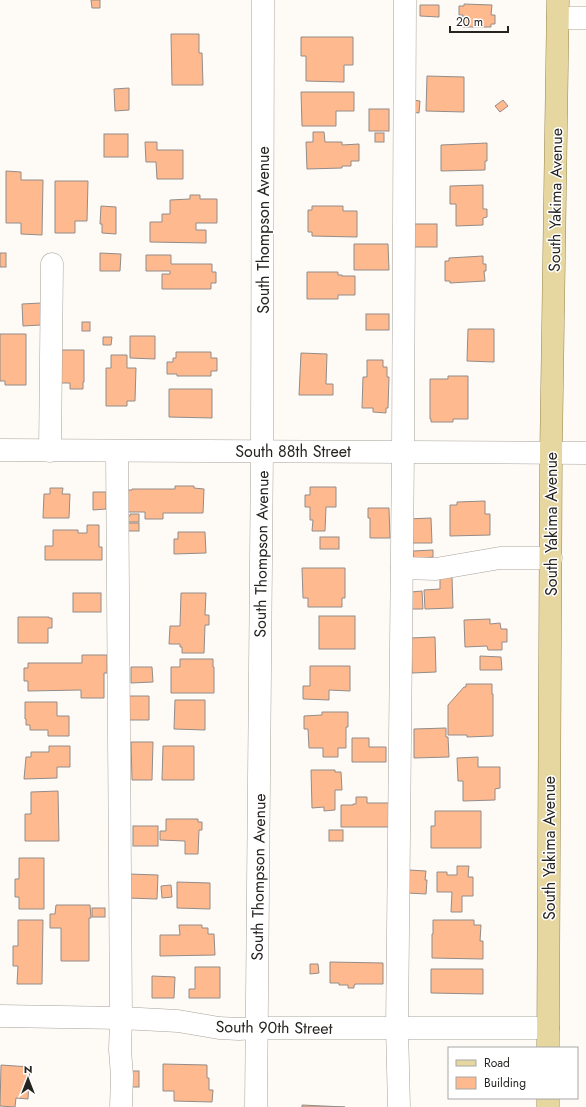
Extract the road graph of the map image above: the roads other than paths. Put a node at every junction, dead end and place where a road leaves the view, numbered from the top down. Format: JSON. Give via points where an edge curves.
{"nodes":[{"id":1,"x":263,"y":0,"type":"edge"},
{"id":2,"x":405,"y":0,"type":"edge"},
{"id":3,"x":558,"y":9,"type":"edge"},
{"id":4,"x":586,"y":18,"type":"edge"},
{"id":5,"x":52,"y":264,"type":"dead end"},
{"id":6,"x":0,"y":450,"type":"edge"},
{"id":7,"x":50,"y":451,"type":"junction"},
{"id":8,"x":116,"y":451,"type":"junction"},
{"id":9,"x":262,"y":451,"type":"junction"},
{"id":10,"x":403,"y":452,"type":"junction"},
{"id":11,"x":551,"y":452,"type":"junction"},
{"id":12,"x":586,"y":453,"type":"edge"},
{"id":13,"x":551,"y":558,"type":"junction"},
{"id":14,"x":402,"y":568,"type":"junction"},
{"id":15,"x":0,"y":1016,"type":"edge"},
{"id":16,"x":121,"y":1018,"type":"junction"},
{"id":17,"x":257,"y":1028,"type":"junction"},
{"id":18,"x":397,"y":1028,"type":"junction"},
{"id":19,"x":548,"y":1038,"type":"edge"},
{"id":20,"x":121,"y":1107,"type":"edge"},
{"id":21,"x":256,"y":1107,"type":"edge"},
{"id":22,"x":399,"y":1107,"type":"edge"}],
"edges":[{"from":1,"to":9,"type":"street","name":"South Thompson Avenue"},
{"from":2,"to":10,"type":"street"},
{"from":3,"to":4,"type":"street"},
{"from":3,"to":11,"type":"main road","name":"South Yakima Avenue"},
{"from":5,"to":7,"type":"street"},
{"from":6,"to":7,"type":"street","name":"South 88th Street"},
{"from":7,"to":8,"type":"street","name":"South 88th Street"},
{"from":8,"to":9,"type":"street","name":"South 88th Street"},
{"from":8,"to":16,"type":"street"},
{"from":9,"to":10,"type":"street","name":"South 88th Street"},
{"from":9,"to":17,"type":"street","name":"South Thompson Avenue"},
{"from":10,"to":11,"type":"street","name":"South 88th Street"},
{"from":10,"to":14,"type":"street"},
{"from":11,"to":12,"type":"street","name":"South 88th Street"},
{"from":11,"to":13,"type":"main road","name":"South Yakima Avenue"},
{"from":13,"to":14,"type":"street","via":[[500,558],[436,569]]},
{"from":13,"to":19,"type":"main road","name":"South Yakima Avenue"},
{"from":14,"to":18,"type":"street"},
{"from":15,"to":16,"type":"street","name":"South 90th Street"},
{"from":16,"to":17,"type":"street","name":"South 90th Street","via":[[178,1021],[232,1029]]},
{"from":16,"to":20,"type":"street"},
{"from":17,"to":18,"type":"street","name":"South 90th Street"},
{"from":17,"to":21,"type":"street","name":"South Thompson Avenue"},
{"from":18,"to":19,"type":"street","name":"South 90th Street"},
{"from":18,"to":22,"type":"street"}]}
